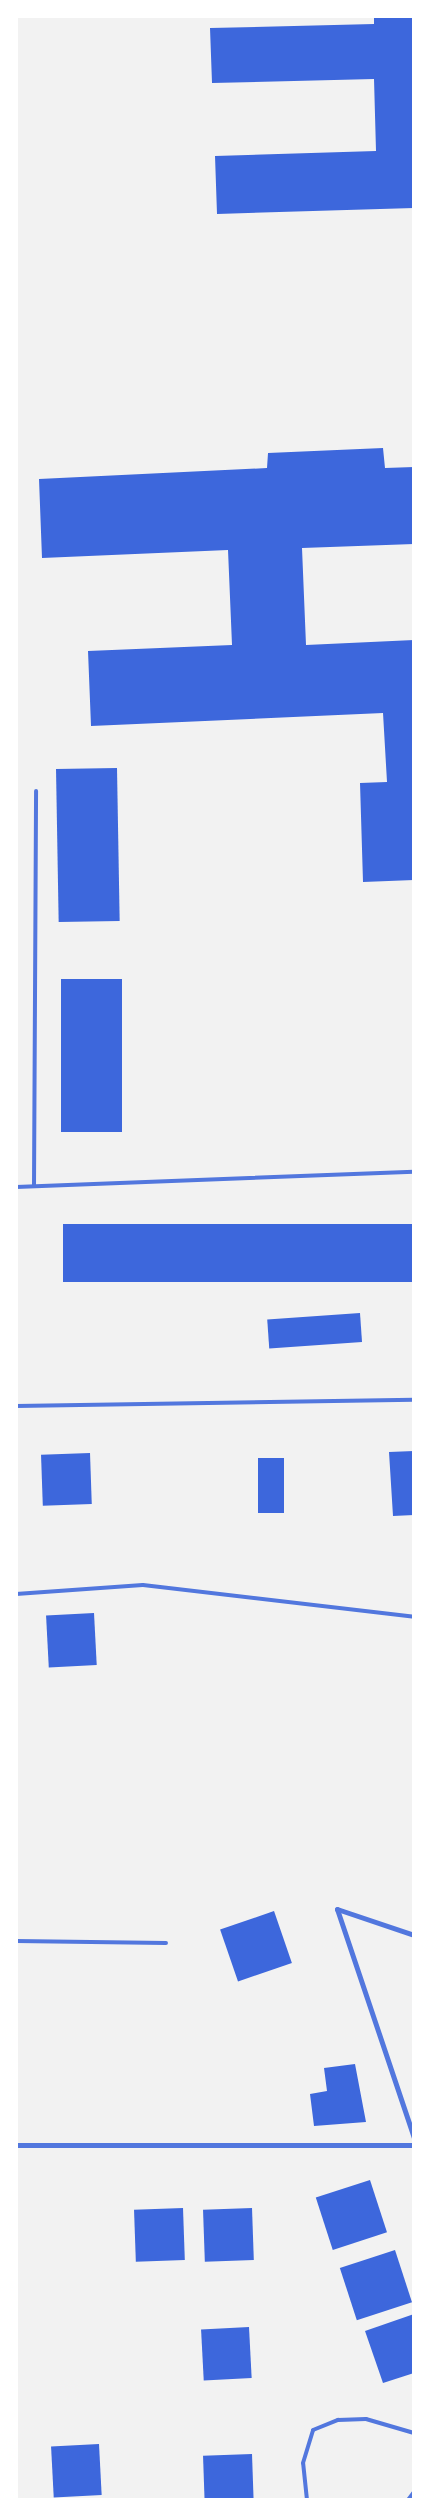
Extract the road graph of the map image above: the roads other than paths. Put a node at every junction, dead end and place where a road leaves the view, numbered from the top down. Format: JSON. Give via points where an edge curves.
{"nodes":[{"id":1,"x":36,"y":792,"type":"dead end"},
{"id":2,"x":414,"y":1172,"type":"edge"},
{"id":3,"x":34,"y":1186,"type":"junction"},
{"id":4,"x":16,"y":1187,"type":"edge"},
{"id":5,"x":414,"y":1400,"type":"edge"},
{"id":6,"x":16,"y":1406,"type":"edge"},
{"id":7,"x":16,"y":1594,"type":"edge"},
{"id":8,"x":414,"y":1617,"type":"edge"},
{"id":9,"x":414,"y":1935,"type":"edge"},
{"id":10,"x":16,"y":1941,"type":"edge"},
{"id":11,"x":166,"y":1943,"type":"dead end"},
{"id":12,"x":414,"y":2138,"type":"edge"},
{"id":13,"x":16,"y":2145,"type":"edge"},
{"id":14,"x":414,"y":2145,"type":"edge"},
{"id":15,"x":414,"y":2433,"type":"edge"},
{"id":16,"x":414,"y":2492,"type":"edge"},
{"id":17,"x":307,"y":2500,"type":"edge"},
{"id":18,"x":408,"y":2500,"type":"edge"}],
"edges":[{"from":1,"to":3,"type":"lane"},
{"from":2,"to":3,"type":"lane"},
{"from":3,"to":4,"type":"lane"},
{"from":5,"to":6,"type":"lane"},
{"from":7,"to":8,"type":"lane","via":[[143,1585]]},
{"from":9,"to":12,"type":"street","via":[[337,1909]]},
{"from":10,"to":11,"type":"lane"},
{"from":13,"to":14,"type":"street"},
{"from":15,"to":17,"type":"lane","via":[[366,2419],[338,2420],[314,2430],[303,2463]]},
{"from":16,"to":18,"type":"lane"}]}
